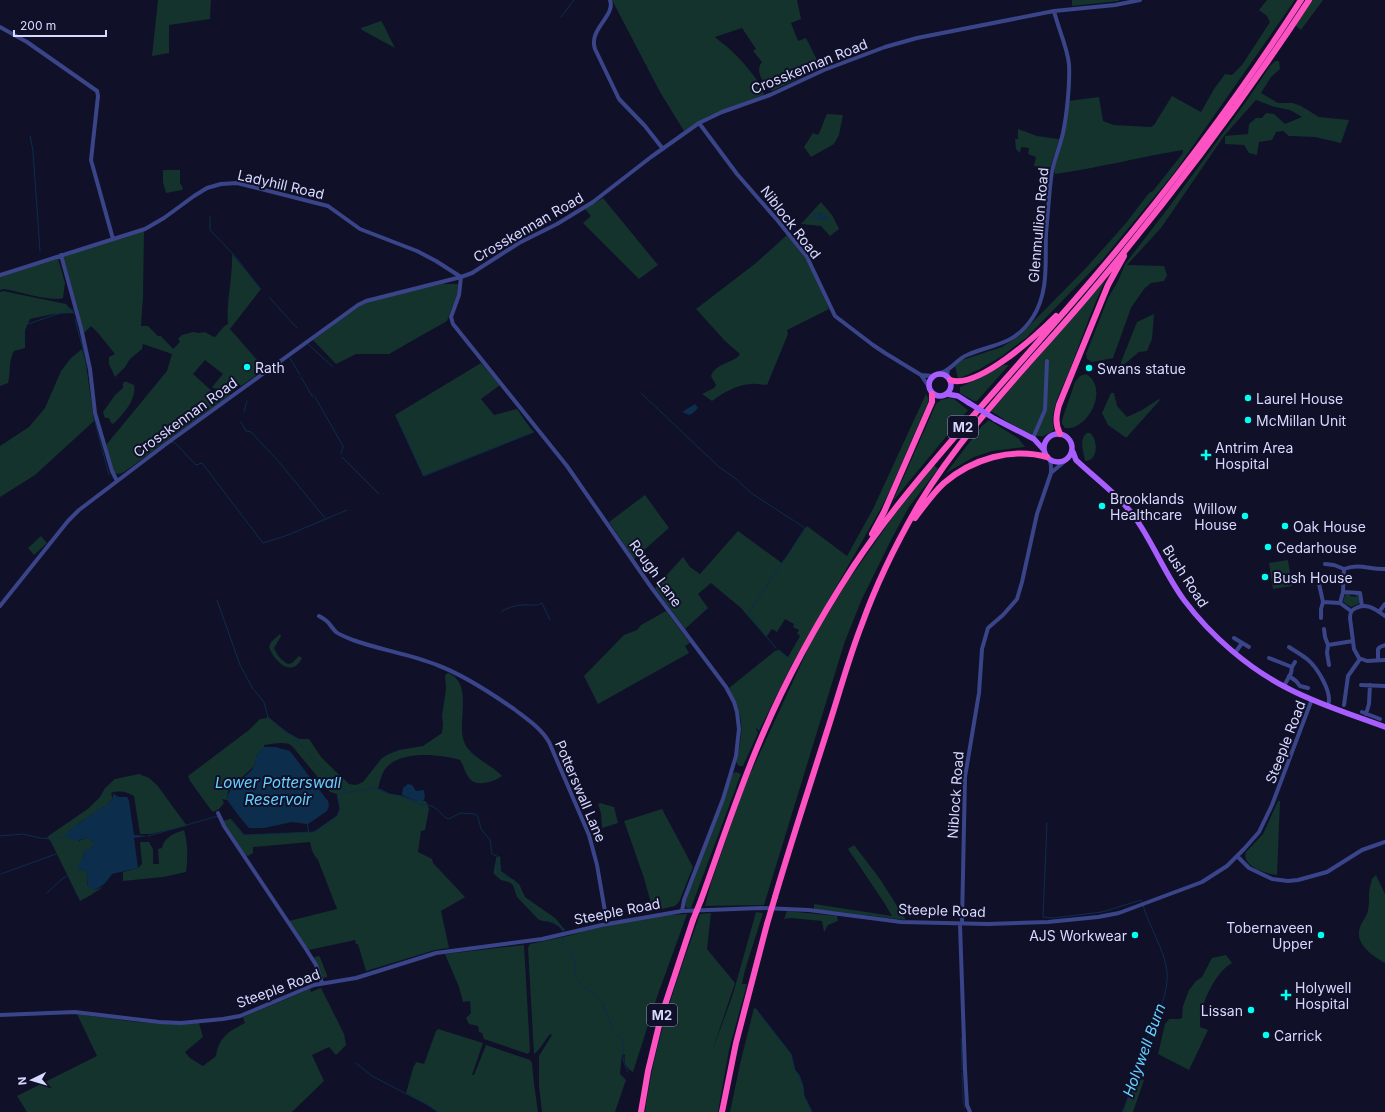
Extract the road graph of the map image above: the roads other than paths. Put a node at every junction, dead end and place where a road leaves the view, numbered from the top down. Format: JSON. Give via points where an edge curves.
{"nodes":[{"id":1,"x":610,"y":0,"type":"edge"},
{"id":2,"x":1140,"y":0,"type":"edge"},
{"id":3,"x":1301,"y":0,"type":"edge"},
{"id":4,"x":1309,"y":0,"type":"edge"},
{"id":5,"x":1054,"y":11,"type":"junction"},
{"id":6,"x":0,"y":27,"type":"edge"},
{"id":7,"x":699,"y":123,"type":"junction"},
{"id":8,"x":663,"y":148,"type":"junction"},
{"id":9,"x":113,"y":238,"type":"junction"},
{"id":10,"x":1134,"y":239,"type":"junction"},
{"id":11,"x":61,"y":255,"type":"junction"},
{"id":12,"x":0,"y":275,"type":"edge"},
{"id":13,"x":462,"y":277,"type":"junction"},
{"id":14,"x":1092,"y":280,"type":"junction"},
{"id":15,"x":1047,"y":361,"type":"dead end"},
{"id":16,"x":948,"y":369,"type":"junction"},
{"id":17,"x":921,"y":375,"type":"junction"},
{"id":18,"x":935,"y":375,"type":"junction"},
{"id":19,"x":948,"y":378,"type":"junction"},
{"id":20,"x":951,"y":386,"type":"junction"},
{"id":21,"x":929,"y":387,"type":"junction"},
{"id":22,"x":932,"y":394,"type":"junction"},
{"id":23,"x":947,"y":394,"type":"junction"},
{"id":24,"x":958,"y":396,"type":"junction"},
{"id":25,"x":1060,"y":434,"type":"junction"},
{"id":26,"x":1033,"y":438,"type":"junction"},
{"id":27,"x":1048,"y":438,"type":"junction"},
{"id":28,"x":1044,"y":450,"type":"junction"},
{"id":29,"x":1073,"y":452,"type":"junction"},
{"id":30,"x":1048,"y":458,"type":"junction"},
{"id":31,"x":1066,"y":460,"type":"junction"},
{"id":32,"x":1076,"y":460,"type":"junction"},
{"id":33,"x":1051,"y":473,"type":"junction"},
{"id":34,"x":117,"y":481,"type":"junction"},
{"id":35,"x":889,"y":559,"type":"junction"},
{"id":36,"x":1325,"y":564,"type":"dead end"},
{"id":37,"x":853,"y":567,"type":"junction"},
{"id":38,"x":1344,"y":569,"type":"junction"},
{"id":39,"x":1385,"y":569,"type":"edge"},
{"id":40,"x":1319,"y":584,"type":"dead end"},
{"id":41,"x":1344,"y":592,"type":"junction"},
{"id":42,"x":1323,"y":602,"type":"junction"},
{"id":43,"x":1340,"y":603,"type":"junction"},
{"id":44,"x":1385,"y":604,"type":"edge"},
{"id":45,"x":0,"y":606,"type":"edge"},
{"id":46,"x":1362,"y":606,"type":"junction"},
{"id":47,"x":1351,"y":611,"type":"junction"},
{"id":48,"x":1379,"y":612,"type":"junction"},
{"id":49,"x":319,"y":616,"type":"dead end"},
{"id":50,"x":1385,"y":616,"type":"edge"},
{"id":51,"x":1321,"y":618,"type":"dead end"},
{"id":52,"x":1324,"y":630,"type":"dead end"},
{"id":53,"x":1234,"y":638,"type":"dead end"},
{"id":54,"x":1353,"y":641,"type":"junction"},
{"id":55,"x":1242,"y":643,"type":"junction"},
{"id":56,"x":1328,"y":645,"type":"junction"},
{"id":57,"x":1385,"y":646,"type":"edge"},
{"id":58,"x":1249,"y":647,"type":"dead end"},
{"id":59,"x":1289,"y":647,"type":"dead end"},
{"id":60,"x":1235,"y":652,"type":"junction"},
{"id":61,"x":1269,"y":658,"type":"dead end"},
{"id":62,"x":1360,"y":659,"type":"junction"},
{"id":63,"x":1378,"y":660,"type":"junction"},
{"id":64,"x":1385,"y":660,"type":"edge"},
{"id":65,"x":1296,"y":662,"type":"dead end"},
{"id":66,"x":1329,"y":665,"type":"dead end"},
{"id":67,"x":1292,"y":667,"type":"junction"},
{"id":68,"x":1289,"y":676,"type":"junction"},
{"id":69,"x":1361,"y":685,"type":"dead end"},
{"id":70,"x":1370,"y":685,"type":"junction"},
{"id":71,"x":1284,"y":686,"type":"junction"},
{"id":72,"x":1385,"y":686,"type":"edge"},
{"id":73,"x":1309,"y":687,"type":"dead end"},
{"id":74,"x":1312,"y":699,"type":"junction"},
{"id":75,"x":1345,"y":705,"type":"dead end"},
{"id":76,"x":1328,"y":706,"type":"junction"},
{"id":77,"x":1380,"y":719,"type":"dead end"},
{"id":78,"x":1385,"y":727,"type":"edge"},
{"id":79,"x":218,"y":813,"type":"dead end"},
{"id":80,"x":1385,"y":842,"type":"edge"},
{"id":81,"x":1237,"y":856,"type":"junction"},
{"id":82,"x":682,"y":912,"type":"junction"},
{"id":83,"x":607,"y":924,"type":"junction"},
{"id":84,"x":961,"y":924,"type":"junction"},
{"id":85,"x":322,"y":983,"type":"junction"},
{"id":86,"x":0,"y":1015,"type":"edge"},
{"id":87,"x":641,"y":1112,"type":"edge"},
{"id":88,"x":722,"y":1112,"type":"edge"},
{"id":89,"x":970,"y":1112,"type":"edge"}],
"edges":[{"from":1,"to":8,"type":"street","via":[[611,7],[594,38],[594,49],[619,99]]},
{"from":2,"to":5,"type":"street","name":"Crosskennan Road"},
{"from":3,"to":14,"type":"highway","number":"M2","via":[[1212,129]]},
{"from":4,"to":10,"type":"highway","number":"M2","via":[[1229,116]]},
{"from":5,"to":7,"type":"street","name":"Crosskennan Road","via":[[896,44],[824,70]]},
{"from":5,"to":16,"type":"street","name":"Glenmullion Road","via":[[1067,52],[1069,72],[1064,125],[1051,181],[1042,298],[1034,316],[1013,338],[968,355]]},
{"from":6,"to":9,"type":"street","via":[[27,42],[97,91],[92,160]]},
{"from":7,"to":8,"type":"street","name":"Crosskennan Road"},
{"from":7,"to":17,"type":"street","name":"Niblock Road","via":[[737,174],[807,257],[835,316],[873,345]]},
{"from":8,"to":13,"type":"street","name":"Crosskennan Road","via":[[593,202]]},
{"from":9,"to":11,"type":"street","name":"Ladyhill Road"},
{"from":9,"to":13,"type":"street","name":"Ladyhill Road","via":[[152,225],[207,188],[234,183],[328,206],[360,229],[417,251]]},
{"from":10,"to":25,"type":"highway","via":[[1108,285],[1059,405],[1056,419]]},
{"from":10,"to":35,"type":"highway","number":"M2","via":[[958,447],[931,486]]},
{"from":11,"to":12,"type":"street","name":"Ladyhill Road"},
{"from":11,"to":34,"type":"street","via":[[90,369],[95,413]]},
{"from":13,"to":34,"type":"street","name":"Crosskennan Road","via":[[358,305]]},
{"from":13,"to":82,"type":"street","name":"Rough Lane","via":[[451,317],[453,324],[567,466],[651,587],[726,687],[735,706],[739,729],[736,756],[723,799],[686,894]]},
{"from":14,"to":19,"type":"highway","via":[[1014,354],[996,366],[963,381],[956,382]]},
{"from":14,"to":37,"type":"highway","number":"M2","via":[[922,474]]},
{"from":15,"to":26,"type":"street","via":[[1045,410]]},
{"from":16,"to":18,"type":"street","name":"Glenmullion Road"},
{"from":16,"to":19,"type":"street"},
{"from":17,"to":18,"type":"street","name":"Niblock Road"},
{"from":17,"to":21,"type":"street","name":"Niblock Road"},
{"from":18,"to":19,"type":"main road","via":[[944,375]]},
{"from":18,"to":21,"type":"main road"},
{"from":19,"to":20,"type":"main road"},
{"from":20,"to":23,"type":"main road"},
{"from":20,"to":24,"type":"main road"},
{"from":21,"to":22,"type":"main road"},
{"from":22,"to":23,"type":"main road","via":[[940,397]]},
{"from":22,"to":37,"type":"highway","via":[[932,402],[884,512]]},
{"from":23,"to":24,"type":"main road"},
{"from":24,"to":26,"type":"main road","bridge":true},
{"from":25,"to":27,"type":"main road"},
{"from":25,"to":29,"type":"main road","via":[[1069,439]]},
{"from":26,"to":27,"type":"main road"},
{"from":26,"to":28,"type":"main road"},
{"from":27,"to":28,"type":"main road"},
{"from":28,"to":30,"type":"main road"},
{"from":29,"to":31,"type":"main road"},
{"from":29,"to":32,"type":"main road","name":"Bush Road"},
{"from":30,"to":31,"type":"main road","via":[[1056,462]]},
{"from":30,"to":33,"type":"street","name":"Niblock Road","via":[[1052,466]]},
{"from":30,"to":35,"type":"highway","via":[[1037,454],[1003,455],[980,461],[961,470],[933,495]]},
{"from":31,"to":32,"type":"main road"},
{"from":31,"to":33,"type":"street"},
{"from":32,"to":60,"type":"main road","name":"Bush Road","via":[[1128,509],[1184,600],[1202,622]]},
{"from":33,"to":84,"type":"street","name":"Niblock Road","via":[[1037,514],[1017,598],[988,628],[982,649],[979,693],[965,777]]},
{"from":34,"to":45,"type":"street","name":"Crosskennan Road","via":[[72,516]]},
{"from":35,"to":88,"type":"highway","number":"M2","bridge":true,"via":[[859,632],[775,897],[741,1025]]},
{"from":36,"to":38,"type":"street"},
{"from":37,"to":87,"type":"highway","number":"M2","bridge":true,"via":[[807,643],[771,716],[742,787],[693,920],[661,1017]]},
{"from":38,"to":39,"type":"street","via":[[1363,566]]},
{"from":38,"to":41,"type":"street"},
{"from":40,"to":42,"type":"street"},
{"from":41,"to":43,"type":"street"},
{"from":41,"to":46,"type":"street","via":[[1360,593]]},
{"from":42,"to":43,"type":"street"},
{"from":42,"to":51,"type":"street"},
{"from":43,"to":47,"type":"street"},
{"from":44,"to":48,"type":"street"},
{"from":46,"to":47,"type":"street"},
{"from":46,"to":48,"type":"street"},
{"from":47,"to":54,"type":"street"},
{"from":48,"to":50,"type":"street"},
{"from":49,"to":83,"type":"street","name":"Potterswall Lane","via":[[343,636],[439,665],[503,702],[541,731],[549,742],[589,835]]},
{"from":52,"to":56,"type":"street"},
{"from":53,"to":55,"type":"street"},
{"from":54,"to":56,"type":"street"},
{"from":54,"to":62,"type":"street"},
{"from":55,"to":58,"type":"street"},
{"from":55,"to":60,"type":"street"},
{"from":56,"to":66,"type":"street"},
{"from":57,"to":63,"type":"street","via":[[1378,648]]},
{"from":59,"to":76,"type":"street","via":[[1313,666],[1327,690],[1330,701]]},
{"from":60,"to":71,"type":"main road","name":"Bush Road"},
{"from":61,"to":67,"type":"street"},
{"from":62,"to":63,"type":"street"},
{"from":62,"to":75,"type":"street","via":[[1348,676]]},
{"from":63,"to":64,"type":"street"},
{"from":65,"to":67,"type":"street"},
{"from":67,"to":68,"type":"street"},
{"from":68,"to":71,"type":"street"},
{"from":68,"to":73,"type":"street","via":[[1303,688]]},
{"from":69,"to":70,"type":"street"},
{"from":70,"to":72,"type":"street"},
{"from":70,"to":77,"type":"street","via":[[1369,707],[1364,713]]},
{"from":71,"to":74,"type":"main road","name":"Bush Road"},
{"from":74,"to":76,"type":"main road","name":"Steeple Road"},
{"from":74,"to":81,"type":"street","name":"Steeple Road","via":[[1270,810],[1259,832]]},
{"from":76,"to":78,"type":"main road","name":"Steeple Road"},
{"from":79,"to":85,"type":"street","via":[[316,965]]},
{"from":80,"to":81,"type":"street","via":[[1362,850],[1327,872],[1298,880],[1272,879],[1249,868]]},
{"from":81,"to":84,"type":"street","name":"Steeple Road","via":[[1202,882],[1119,913],[1084,919]]},
{"from":82,"to":83,"type":"street","name":"Steeple Road"},
{"from":82,"to":84,"type":"street","name":"Steeple Road","via":[[761,908],[809,910],[901,922]]},
{"from":83,"to":85,"type":"street","name":"Steeple Road","via":[[542,939],[436,953],[356,978]]},
{"from":84,"to":89,"type":"street","name":"Niblock Road","via":[[965,1070],[967,1105]]},
{"from":85,"to":86,"type":"street","name":"Steeple Road","via":[[240,1016],[216,1020],[159,1022],[66,1012]]}]}
